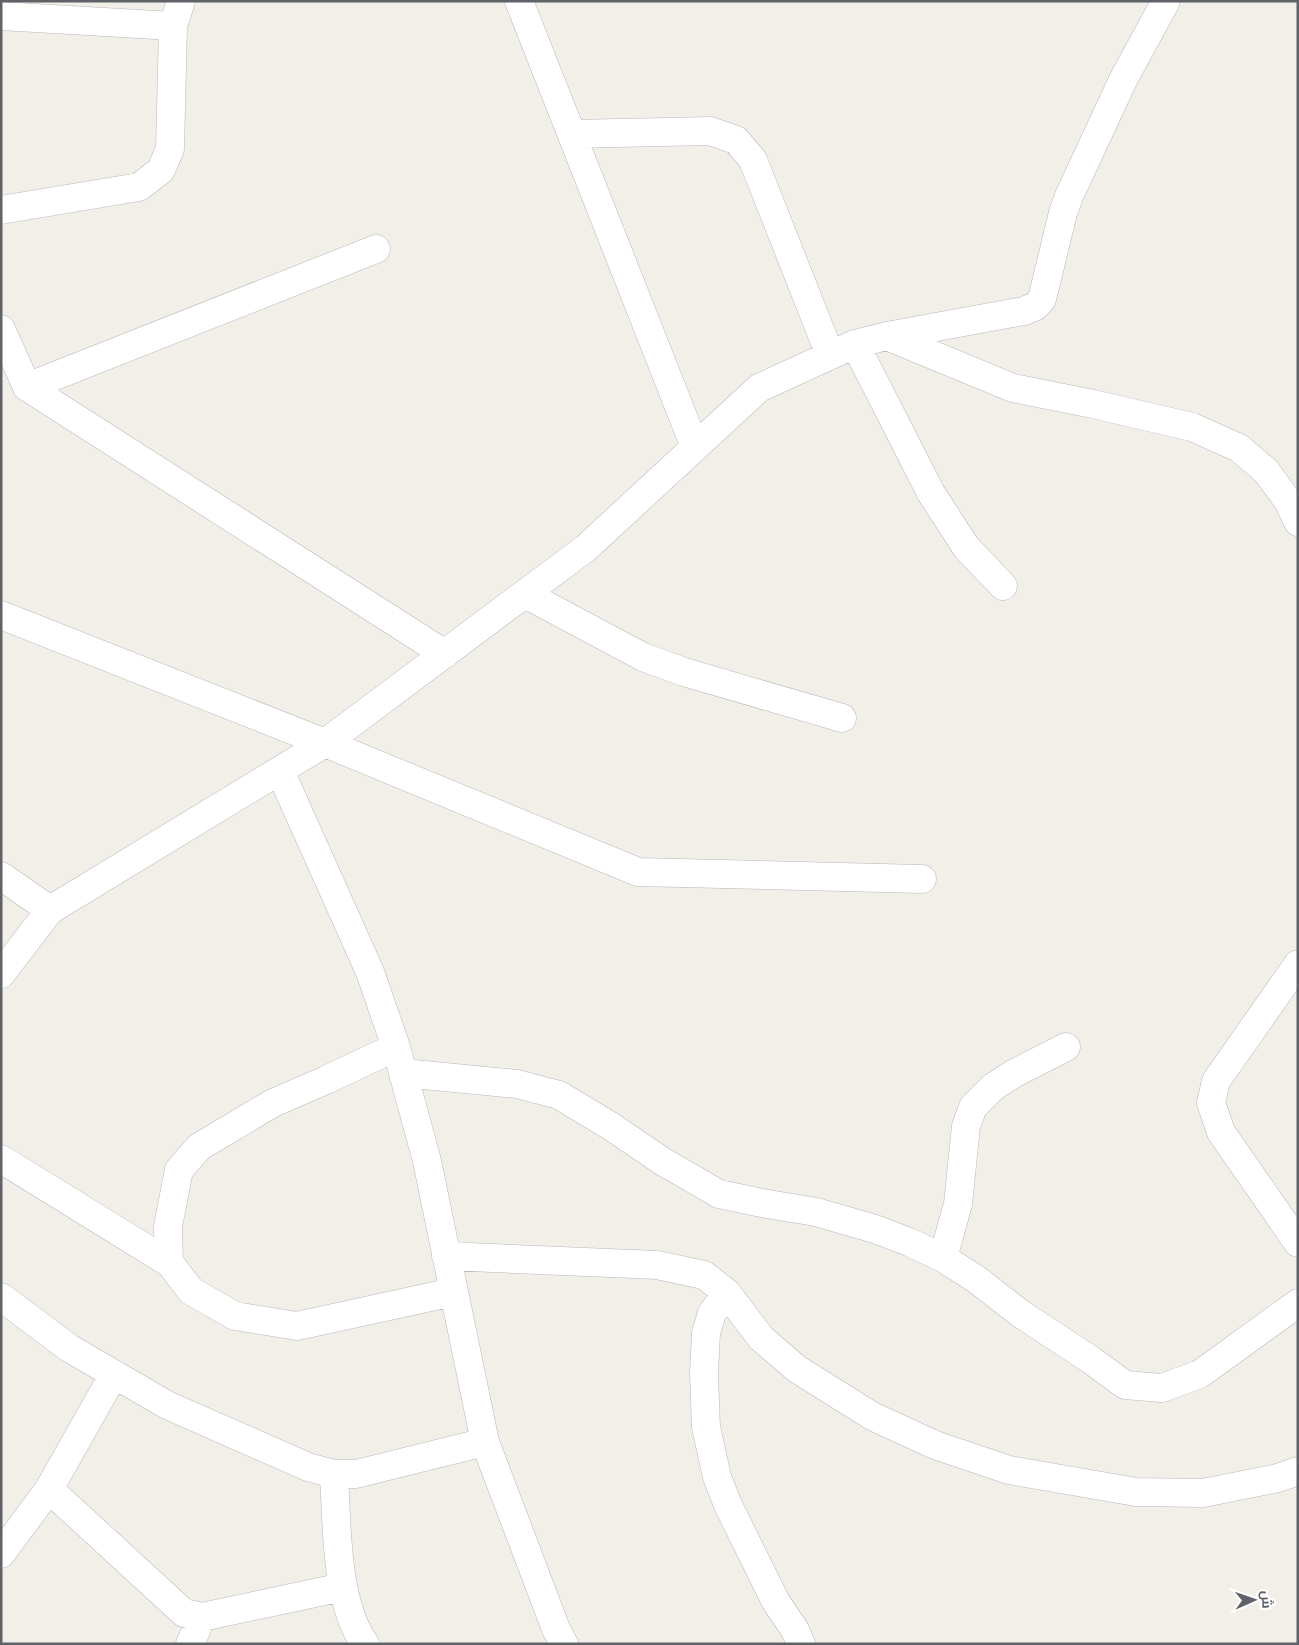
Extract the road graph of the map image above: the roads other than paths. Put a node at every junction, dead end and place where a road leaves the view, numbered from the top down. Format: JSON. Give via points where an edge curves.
{"nodes":[{"id":1,"x":519,"y":1,"type":"edge"},
{"id":2,"x":1166,"y":1,"type":"edge"},
{"id":3,"x":177,"y":13,"type":"edge"},
{"id":4,"x":1,"y":16,"type":"edge"},
{"id":5,"x":572,"y":134,"type":"junction"},
{"id":6,"x":1,"y":210,"type":"edge"},
{"id":7,"x":376,"y":249,"type":"dead end"},
{"id":8,"x":1,"y":329,"type":"edge"},
{"id":9,"x":887,"y":336,"type":"junction"},
{"id":10,"x":855,"y":344,"type":"junction"},
{"id":11,"x":830,"y":355,"type":"junction"},
{"id":12,"x":27,"y":387,"type":"junction"},
{"id":13,"x":696,"y":447,"type":"junction"},
{"id":14,"x":1298,"y":522,"type":"edge"},
{"id":15,"x":1003,"y":586,"type":"dead end"},
{"id":16,"x":525,"y":594,"type":"junction"},
{"id":17,"x":1,"y":615,"type":"edge"},
{"id":18,"x":445,"y":654,"type":"junction"},
{"id":19,"x":842,"y":718,"type":"dead end"},
{"id":20,"x":325,"y":744,"type":"junction"},
{"id":21,"x":280,"y":771,"type":"junction"},
{"id":22,"x":1,"y":876,"type":"edge"},
{"id":23,"x":922,"y":880,"type":"dead end"},
{"id":24,"x":50,"y":910,"type":"junction"},
{"id":25,"x":1298,"y":964,"type":"edge"},
{"id":26,"x":1,"y":974,"type":"edge"},
{"id":27,"x":396,"y":1047,"type":"junction"},
{"id":28,"x":1066,"y":1047,"type":"dead end"},
{"id":29,"x":403,"y":1073,"type":"junction"},
{"id":30,"x":1,"y":1159,"type":"edge"},
{"id":31,"x":1298,"y":1243,"type":"edge"},
{"id":32,"x":446,"y":1256,"type":"junction"},
{"id":33,"x":943,"y":1258,"type":"junction"},
{"id":34,"x":171,"y":1264,"type":"junction"},
{"id":35,"x":453,"y":1292,"type":"junction"},
{"id":36,"x":727,"y":1293,"type":"junction"},
{"id":37,"x":1,"y":1297,"type":"edge"},
{"id":38,"x":1298,"y":1303,"type":"edge"},
{"id":39,"x":114,"y":1374,"type":"junction"},
{"id":40,"x":485,"y":1442,"type":"junction"},
{"id":41,"x":1298,"y":1471,"type":"edge"},
{"id":42,"x":334,"y":1474,"type":"junction"},
{"id":43,"x":49,"y":1489,"type":"junction"},
{"id":44,"x":1,"y":1554,"type":"edge"},
{"id":45,"x":343,"y":1587,"type":"junction"},
{"id":46,"x":202,"y":1617,"type":"junction"},
{"id":47,"x":190,"y":1644,"type":"edge"},
{"id":48,"x":365,"y":1644,"type":"edge"},
{"id":49,"x":564,"y":1644,"type":"edge"},
{"id":50,"x":801,"y":1644,"type":"edge"}],
"edges":[{"from":1,"to":5,"type":"street"},
{"from":2,"to":9,"type":"street","via":[[1124,78],[1069,196],[1042,299],[1024,311]]},
{"from":3,"to":4,"type":"street"},
{"from":3,"to":6,"type":"street","via":[[170,149],[161,170],[139,187]]},
{"from":5,"to":11,"type":"street","via":[[710,131],[736,140],[753,160]]},
{"from":5,"to":13,"type":"street"},
{"from":7,"to":12,"type":"street"},
{"from":8,"to":12,"type":"street"},
{"from":9,"to":10,"type":"street"},
{"from":9,"to":14,"type":"street","via":[[1013,388],[1192,427],[1239,448],[1266,471],[1288,501]]},
{"from":10,"to":11,"type":"street"},
{"from":10,"to":15,"type":"street","via":[[931,493],[966,546]]},
{"from":11,"to":13,"type":"street","via":[[759,388]]},
{"from":12,"to":18,"type":"street"},
{"from":13,"to":16,"type":"street","via":[[586,548]]},
{"from":16,"to":18,"type":"street"},
{"from":16,"to":19,"type":"street","via":[[643,657]]},
{"from":17,"to":20,"type":"street"},
{"from":18,"to":20,"type":"street"},
{"from":20,"to":21,"type":"street"},
{"from":20,"to":23,"type":"street","via":[[638,872]]},
{"from":21,"to":24,"type":"street"},
{"from":21,"to":27,"type":"street","via":[[370,972]]},
{"from":22,"to":24,"type":"street"},
{"from":24,"to":26,"type":"street"},
{"from":25,"to":31,"type":"street","via":[[1216,1081],[1211,1103],[1221,1132]]},
{"from":27,"to":29,"type":"street"},
{"from":27,"to":34,"type":"street","via":[[273,1103],[199,1147],[179,1170],[168,1226]]},
{"from":28,"to":33,"type":"street","via":[[993,1087],[974,1107],[966,1126],[958,1204]]},
{"from":29,"to":32,"type":"street","via":[[427,1161]]},
{"from":29,"to":33,"type":"street","via":[[517,1084],[559,1095],[719,1194],[841,1219],[875,1229]]},
{"from":30,"to":34,"type":"street"},
{"from":32,"to":35,"type":"street"},
{"from":32,"to":36,"type":"street","via":[[657,1265],[704,1275]]},
{"from":33,"to":38,"type":"street","via":[[1125,1384],[1162,1388],[1200,1374]]},
{"from":34,"to":35,"type":"street","via":[[191,1291],[235,1316],[297,1326]]},
{"from":35,"to":40,"type":"street"},
{"from":36,"to":41,"type":"street","via":[[761,1338],[797,1369],[872,1416],[935,1445],[1009,1470],[1136,1492],[1203,1493]]},
{"from":36,"to":50,"type":"street","via":[[712,1313],[706,1334],[706,1427],[728,1505],[776,1602]]},
{"from":37,"to":39,"type":"street","via":[[69,1348]]},
{"from":39,"to":42,"type":"street","via":[[167,1405],[308,1467]]},
{"from":39,"to":43,"type":"street"},
{"from":40,"to":42,"type":"street","via":[[356,1474]]},
{"from":40,"to":49,"type":"street"},
{"from":42,"to":45,"type":"street"},
{"from":43,"to":44,"type":"street"},
{"from":43,"to":46,"type":"street","via":[[184,1613]]},
{"from":45,"to":46,"type":"street"},
{"from":45,"to":48,"type":"street"},
{"from":46,"to":47,"type":"street"}]}
